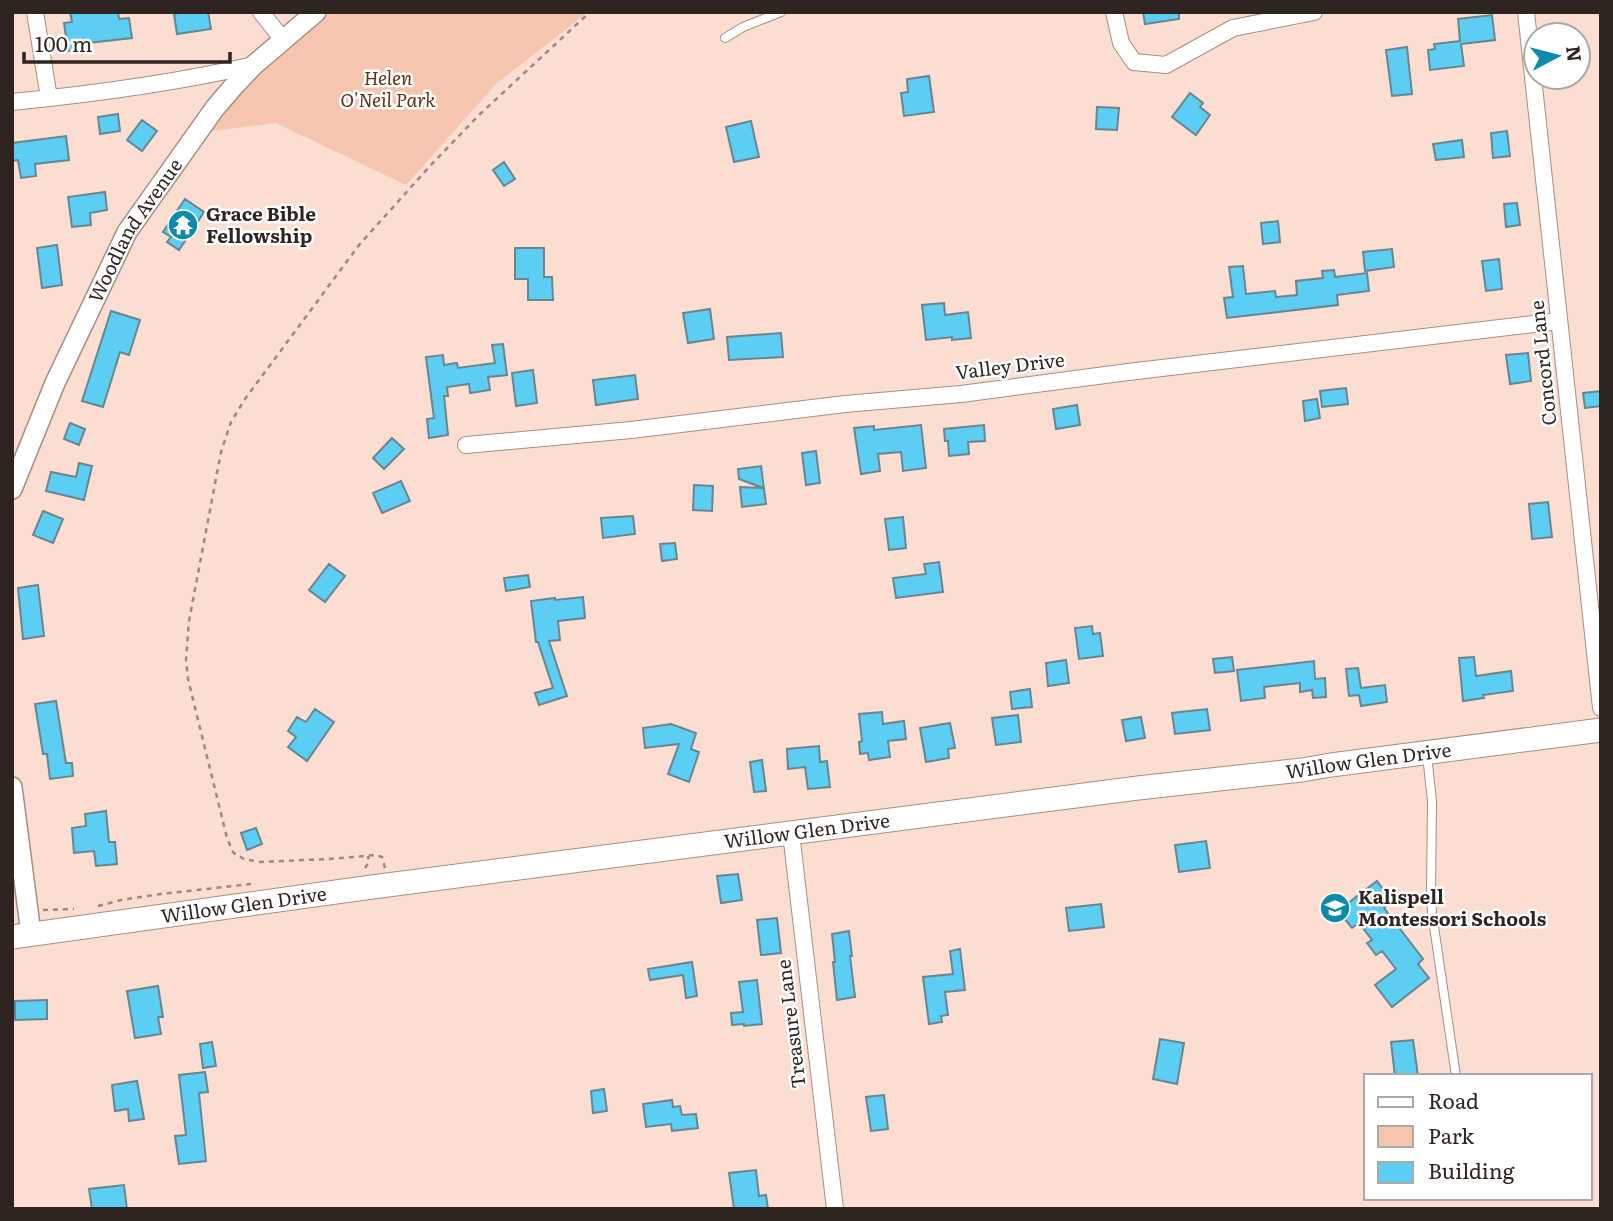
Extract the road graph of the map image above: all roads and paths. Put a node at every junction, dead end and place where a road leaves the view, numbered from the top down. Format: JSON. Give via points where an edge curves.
{"nodes":[{"id":1,"x":35,"y":12,"type":"edge"},
{"id":2,"x":261,"y":12,"type":"edge"},
{"id":3,"x":316,"y":12,"type":"edge"},
{"id":4,"x":590,"y":12,"type":"edge"},
{"id":5,"x":782,"y":12,"type":"edge"},
{"id":6,"x":1114,"y":12,"type":"edge"},
{"id":7,"x":1314,"y":12,"type":"edge"},
{"id":8,"x":1526,"y":12,"type":"edge"},
{"id":9,"x":725,"y":38,"type":"dead end"},
{"id":10,"x":283,"y":40,"type":"junction"},
{"id":11,"x":254,"y":65,"type":"junction"},
{"id":12,"x":49,"y":98,"type":"junction"},
{"id":13,"x":12,"y":102,"type":"edge"},
{"id":14,"x":1559,"y":321,"type":"junction"},
{"id":15,"x":466,"y":445,"type":"dead end"},
{"id":16,"x":12,"y":489,"type":"edge"},
{"id":17,"x":1601,"y":708,"type":"edge"},
{"id":18,"x":1601,"y":730,"type":"edge"},
{"id":19,"x":1427,"y":752,"type":"junction"},
{"id":20,"x":12,"y":787,"type":"edge"},
{"id":21,"x":791,"y":833,"type":"junction"},
{"id":22,"x":368,"y":856,"type":"junction"},
{"id":23,"x":365,"y":868,"type":"dead end"},
{"id":24,"x":260,"y":883,"type":"dead end"},
{"id":25,"x":387,"y":885,"type":"junction"},
{"id":26,"x":97,"y":906,"type":"dead end"},
{"id":27,"x":74,"y":909,"type":"dead end"},
{"id":28,"x":24,"y":927,"type":"edge"},
{"id":29,"x":1456,"y":1074,"type":"edge"},
{"id":30,"x":835,"y":1209,"type":"edge"}],
"edges":[{"from":1,"to":12,"type":"street"},
{"from":2,"to":10,"type":"street"},
{"from":3,"to":10,"type":"street","name":"Woodland Avenue"},
{"from":4,"to":22,"type":"path","via":[[479,115],[359,245],[245,400],[221,452],[189,621],[186,660],[227,838],[233,852],[248,860]]},
{"from":5,"to":9,"type":"lane"},
{"from":6,"to":7,"type":"street","via":[[1121,43],[1134,62],[1166,65],[1233,28]]},
{"from":8,"to":14,"type":"street","name":"Concord Lane"},
{"from":10,"to":11,"type":"street","name":"Woodland Avenue"},
{"from":11,"to":12,"type":"street"},
{"from":11,"to":16,"type":"street","name":"Woodland Avenue","via":[[215,108],[127,232],[55,383]]},
{"from":12,"to":13,"type":"street"},
{"from":14,"to":15,"type":"street","name":"Valley Drive","via":[[961,394]]},
{"from":14,"to":17,"type":"street","name":"Concord Lane"},
{"from":18,"to":19,"type":"main road","name":"Willow Glen Drive"},
{"from":19,"to":21,"type":"main road","name":"Willow Glen Drive"},
{"from":19,"to":29,"type":"lane","via":[[1432,913]]},
{"from":20,"to":28,"type":"street"},
{"from":21,"to":25,"type":"main road","name":"Willow Glen Drive"},
{"from":21,"to":30,"type":"street","name":"Treasure Lane"},
{"from":22,"to":23,"type":"path"},
{"from":22,"to":25,"type":"path","via":[[382,857]]},
{"from":24,"to":26,"type":"path"},
{"from":25,"to":28,"type":"main road","name":"Willow Glen Drive"},
{"from":27,"to":28,"type":"path"}]}
